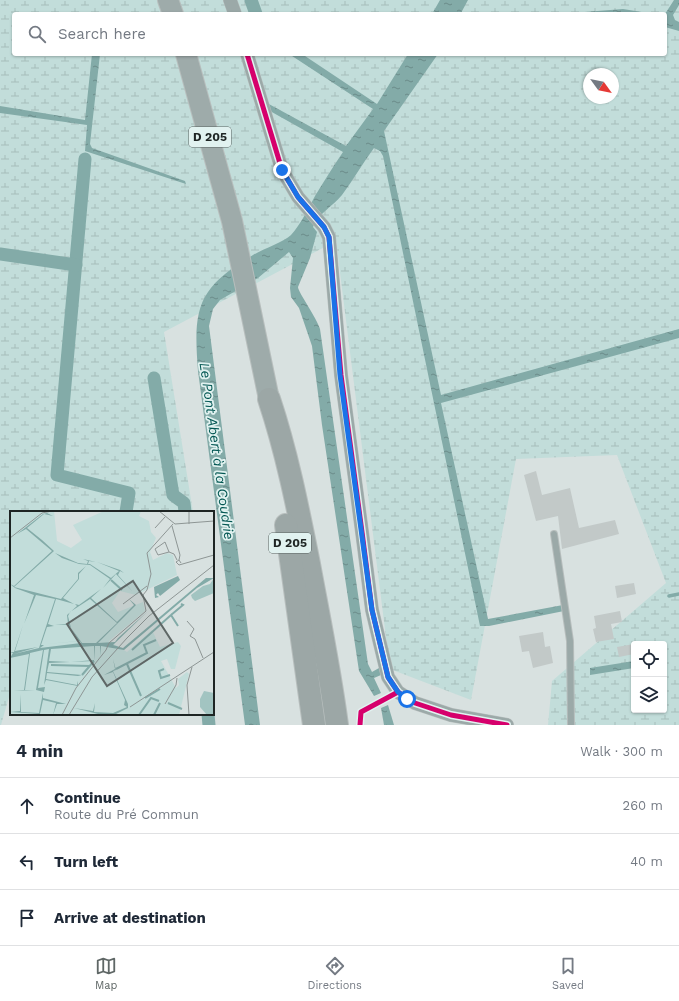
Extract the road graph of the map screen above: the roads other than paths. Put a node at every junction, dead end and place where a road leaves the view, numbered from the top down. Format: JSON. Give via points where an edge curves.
{"nodes":[{"id":1,"x":168,"y":0,"type":"edge"},
{"id":2,"x":230,"y":0,"type":"edge"},
{"id":3,"x":172,"y":12,"type":"edge"},
{"id":4,"x":234,"y":12,"type":"edge"},
{"id":5,"x":187,"y":56,"type":"edge"},
{"id":6,"x":248,"y":56,"type":"edge"},
{"id":7,"x":269,"y":399,"type":"junction"},
{"id":8,"x":554,"y":534,"type":"dead end"},
{"id":9,"x":314,"y":725,"type":"edge"},
{"id":10,"x":337,"y":725,"type":"edge"},
{"id":11,"x":507,"y":725,"type":"edge"},
{"id":12,"x":571,"y":725,"type":"edge"}],
"edges":[{"from":1,"to":3,"type":"main road"},
{"from":2,"to":4,"type":"street"},
{"from":5,"to":7,"type":"main road","number":"D 205","via":[[232,221]]},
{"from":6,"to":11,"type":"street","via":[[282,170],[298,197],[324,227],[329,237],[340,375],[372,610],[388,677],[398,692],[415,703],[451,715]]},
{"from":7,"to":9,"type":"highway","number":"D 205","via":[[271,432],[289,540]]},
{"from":7,"to":10,"type":"highway","number":"D 205","via":[[279,430],[303,534],[330,672]]},
{"from":8,"to":12,"type":"lane","via":[[570,641]]}]}
